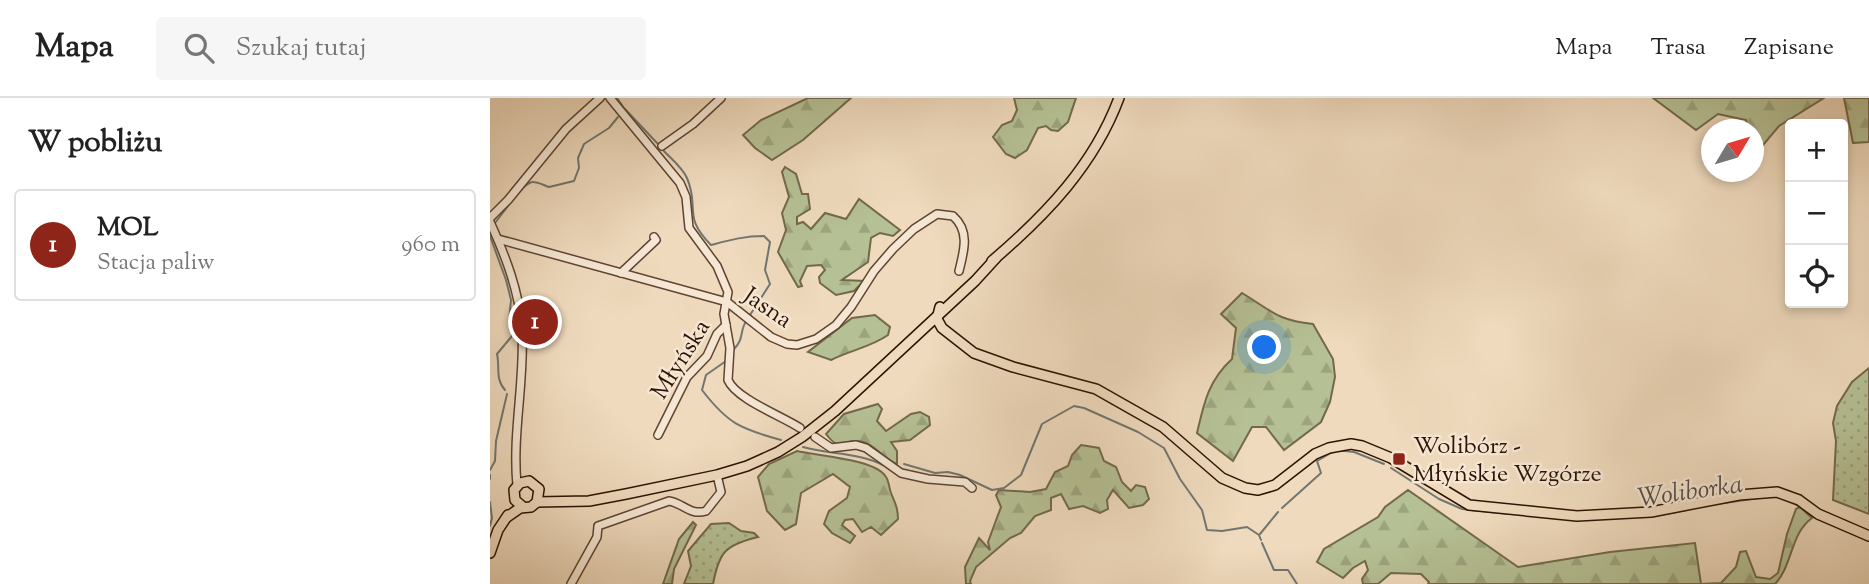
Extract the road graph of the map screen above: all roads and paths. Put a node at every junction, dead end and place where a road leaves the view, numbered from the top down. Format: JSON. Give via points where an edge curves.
{"nodes":[{"id":1,"x":600,"y":98,"type":"edge"},
{"id":2,"x":610,"y":98,"type":"edge"},
{"id":3,"x":721,"y":98,"type":"edge"},
{"id":4,"x":1119,"y":98,"type":"edge"},
{"id":5,"x":662,"y":146,"type":"dead end"},
{"id":6,"x":490,"y":220,"type":"edge"},
{"id":7,"x":654,"y":237,"type":"dead end"},
{"id":8,"x":498,"y":239,"type":"junction"},
{"id":9,"x":959,"y":271,"type":"dead end"},
{"id":10,"x":621,"y":273,"type":"junction"},
{"id":11,"x":727,"y":302,"type":"junction"},
{"id":12,"x":939,"y":317,"type":"junction"},
{"id":13,"x":726,"y":325,"type":"junction"},
{"id":14,"x":923,"y":330,"type":"junction"},
{"id":15,"x":890,"y":359,"type":"junction"},
{"id":16,"x":800,"y":428,"type":"dead end"},
{"id":17,"x":658,"y":435,"type":"dead end"},
{"id":18,"x":815,"y":437,"type":"dead end"},
{"id":19,"x":717,"y":475,"type":"junction"},
{"id":20,"x":521,"y":483,"type":"junction"},
{"id":21,"x":972,"y":488,"type":"dead end"},
{"id":22,"x":538,"y":497,"type":"junction"},
{"id":23,"x":515,"y":500,"type":"junction"},
{"id":24,"x":523,"y":507,"type":"junction"},
{"id":25,"x":507,"y":517,"type":"junction"},
{"id":26,"x":1869,"y":536,"type":"edge"},
{"id":27,"x":490,"y":553,"type":"edge"},
{"id":28,"x":571,"y":584,"type":"edge"}],
"edges":[{"from":1,"to":6,"type":"street","via":[[566,129]]},
{"from":2,"to":11,"type":"street","name":"Młyńska","via":[[680,183],[689,228],[717,266],[728,292]]},
{"from":3,"to":5,"type":"street"},
{"from":4,"to":12,"type":"main road","via":[[1100,142],[1074,178]]},
{"from":6,"to":8,"type":"street"},
{"from":7,"to":10,"type":"street","via":[[656,240]]},
{"from":8,"to":10,"type":"street","name":"Jasna"},
{"from":8,"to":20,"type":"street","via":[[512,276],[522,330],[515,463]]},
{"from":9,"to":11,"type":"street","name":"Jasna","via":[[965,243],[962,228],[953,216],[937,214],[893,249],[843,318],[816,340],[797,345],[771,337]]},
{"from":10,"to":11,"type":"street","name":"Jasna"},
{"from":11,"to":13,"type":"street","name":"Młyńska"},
{"from":12,"to":14,"type":"main road"},
{"from":12,"to":14,"type":"main road","via":[[933,328]]},
{"from":12,"to":15,"type":"main road"},
{"from":12,"to":26,"type":"main road","via":[[974,353],[1096,390],[1163,427],[1222,478],[1250,489],[1277,484],[1315,454],[1351,444],[1391,458],[1469,505],[1577,516],[1651,512],[1777,492]]},
{"from":13,"to":16,"type":"street","via":[[732,387]]},
{"from":13,"to":17,"type":"street","name":"Młyńska","via":[[687,377]]},
{"from":14,"to":15,"type":"main road"},
{"from":15,"to":19,"type":"main road","via":[[802,437],[747,466]]},
{"from":18,"to":21,"type":"street","via":[[831,448],[866,448],[901,472],[965,482]]},
{"from":19,"to":22,"type":"main road","via":[[589,501]]},
{"from":19,"to":28,"type":"street","via":[[721,492],[706,511],[694,512],[664,501],[598,526],[597,537]]},
{"from":20,"to":22,"type":"main road","via":[[533,483]]},
{"from":20,"to":23,"type":"main road","via":[[513,494]]},
{"from":22,"to":24,"type":"main road","via":[[531,507]]},
{"from":23,"to":24,"type":"main road"},
{"from":23,"to":25,"type":"main road"},
{"from":24,"to":25,"type":"main road"},
{"from":25,"to":27,"type":"main road"}]}
